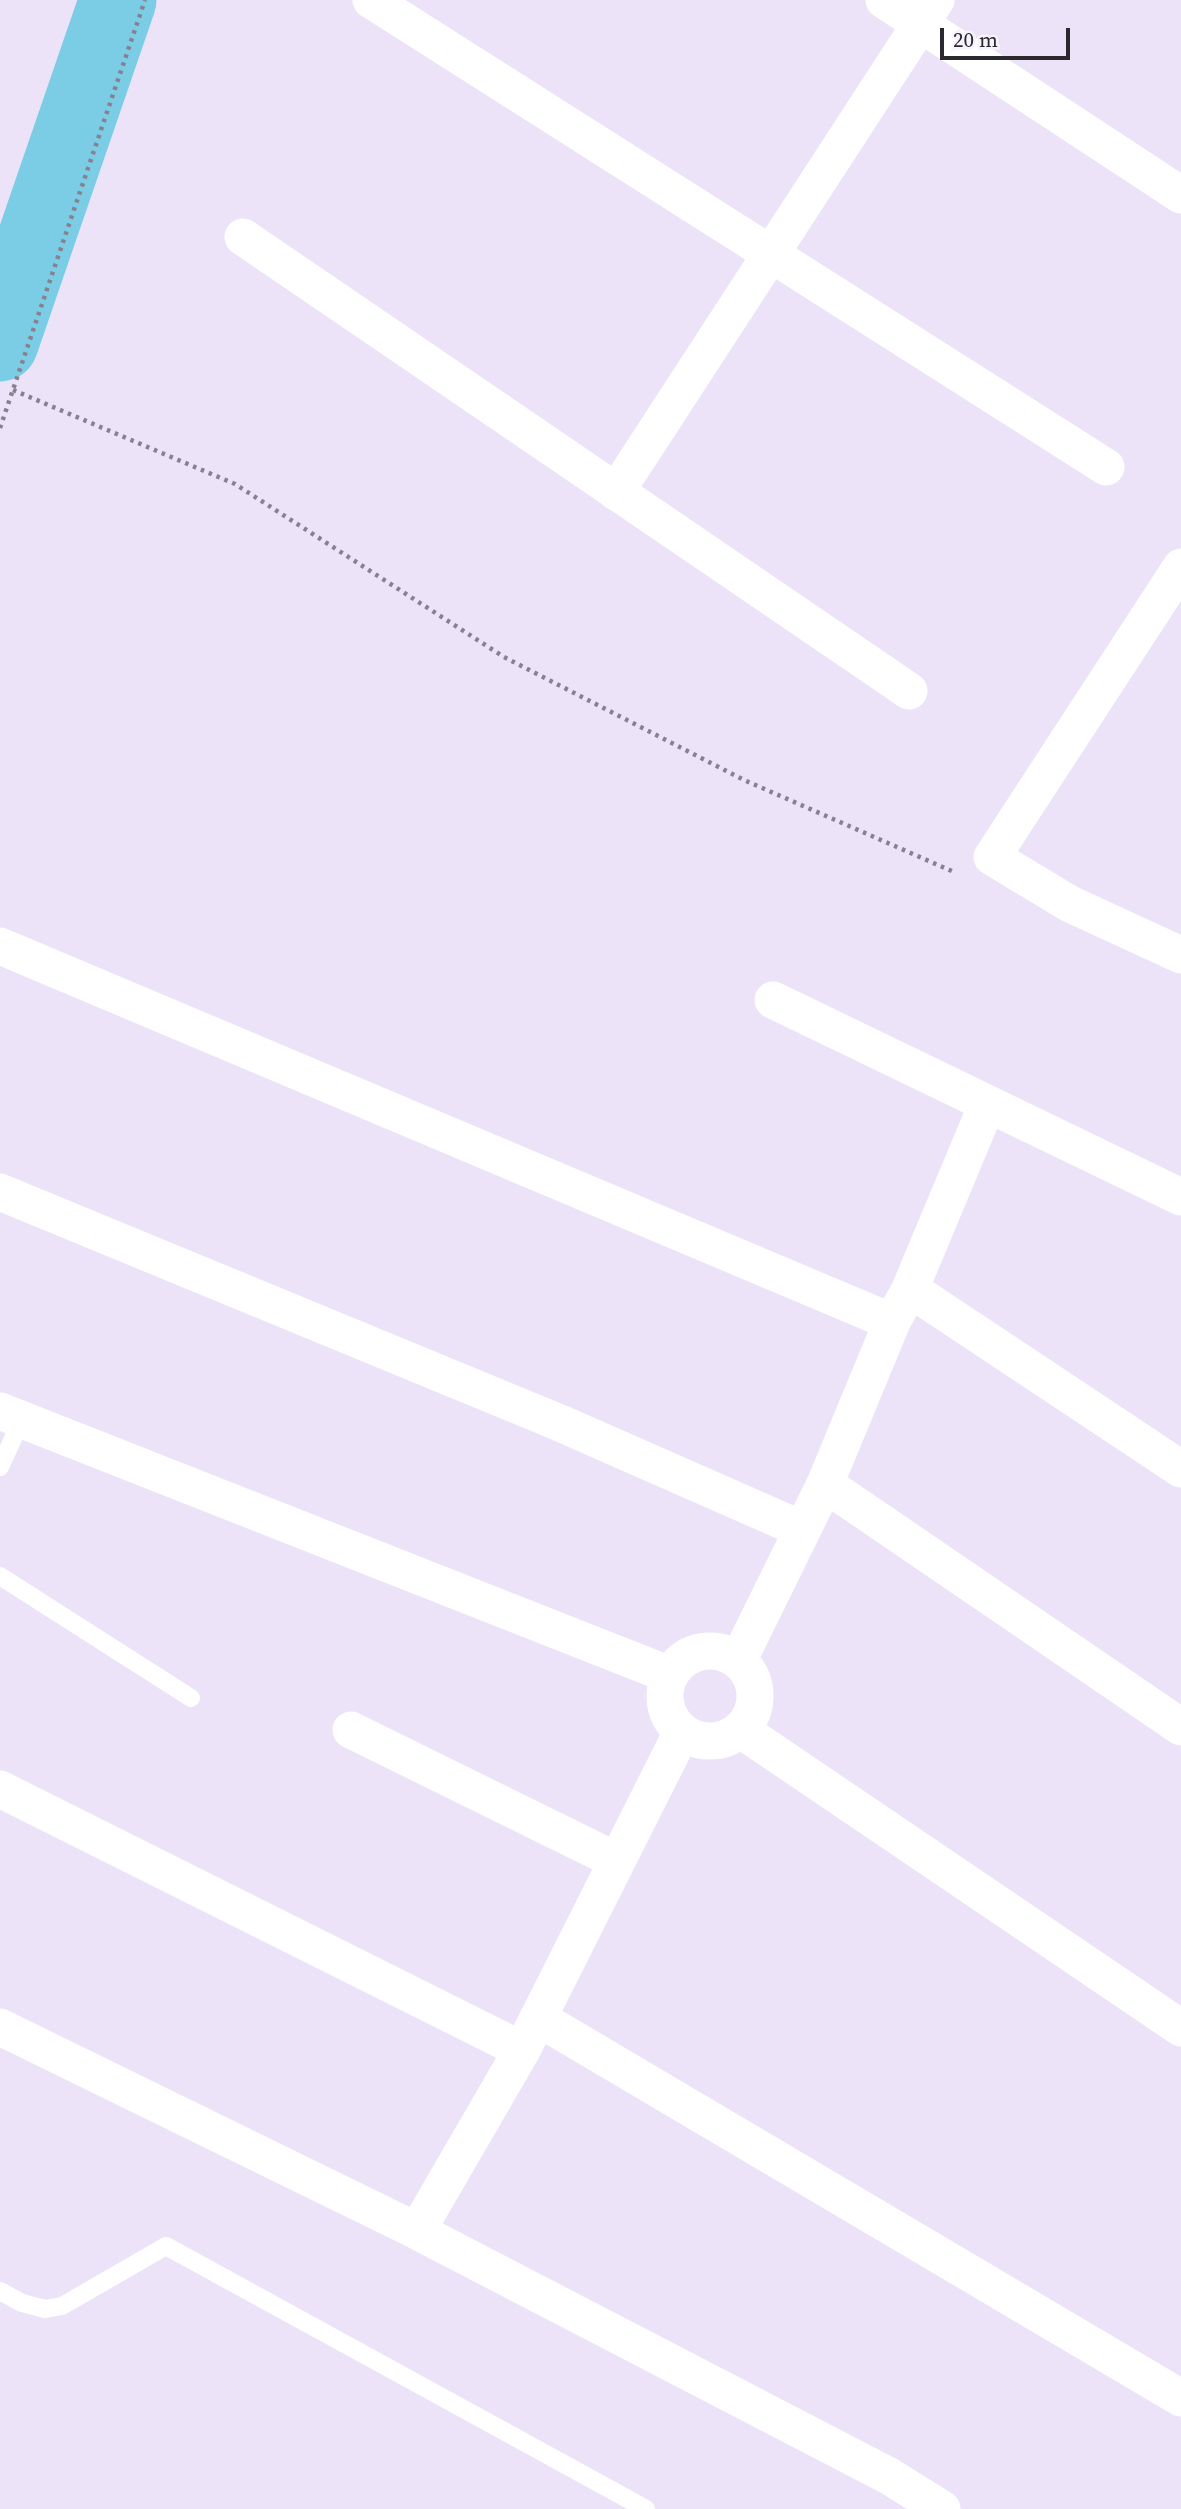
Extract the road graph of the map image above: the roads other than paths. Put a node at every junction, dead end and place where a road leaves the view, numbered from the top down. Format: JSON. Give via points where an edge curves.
{"nodes":[{"id":1,"x":371,"y":0,"type":"edge"},
{"id":2,"x":884,"y":0,"type":"edge"},
{"id":3,"x":929,"y":12,"type":"edge"},
{"id":4,"x":1181,"y":195,"type":"edge"},
{"id":5,"x":243,"y":237,"type":"dead end"},
{"id":6,"x":771,"y":254,"type":"junction"},
{"id":7,"x":1106,"y":467,"type":"dead end"},
{"id":8,"x":617,"y":492,"type":"junction"},
{"id":9,"x":1181,"y":567,"type":"edge"},
{"id":10,"x":909,"y":691,"type":"dead end"},
{"id":11,"x":0,"y":946,"type":"edge"},
{"id":12,"x":1181,"y":955,"type":"edge"},
{"id":13,"x":773,"y":1000,"type":"dead end"},
{"id":14,"x":987,"y":1105,"type":"junction"},
{"id":15,"x":0,"y":1192,"type":"edge"},
{"id":16,"x":1181,"y":1197,"type":"edge"},
{"id":17,"x":911,"y":1289,"type":"junction"},
{"id":18,"x":892,"y":1322,"type":"junction"},
{"id":19,"x":11,"y":1416,"type":"edge"},
{"id":20,"x":0,"y":1468,"type":"edge"},
{"id":21,"x":1181,"y":1469,"type":"edge"},
{"id":22,"x":825,"y":1484,"type":"junction"},
{"id":23,"x":801,"y":1529,"type":"junction"},
{"id":24,"x":0,"y":1576,"type":"edge"},
{"id":25,"x":738,"y":1661,"type":"junction"},
{"id":26,"x":670,"y":1675,"type":"junction"},
{"id":27,"x":191,"y":1698,"type":"dead end"},
{"id":28,"x":1181,"y":1727,"type":"edge"},
{"id":29,"x":351,"y":1730,"type":"dead end"},
{"id":30,"x":741,"y":1730,"type":"junction"},
{"id":31,"x":682,"y":1732,"type":"junction"},
{"id":32,"x":0,"y":1790,"type":"edge"},
{"id":33,"x":617,"y":1861,"type":"junction"},
{"id":34,"x":0,"y":2027,"type":"edge"},
{"id":35,"x":1181,"y":2028,"type":"edge"},
{"id":36,"x":530,"y":2034,"type":"junction"},
{"id":37,"x":417,"y":2231,"type":"junction"},
{"id":38,"x":0,"y":2291,"type":"edge"},
{"id":39,"x":1181,"y":2398,"type":"edge"},
{"id":40,"x":646,"y":2509,"type":"edge"},
{"id":41,"x":942,"y":2509,"type":"edge"}],
"edges":[{"from":1,"to":6,"type":"street"},
{"from":2,"to":3,"type":"street"},
{"from":3,"to":4,"type":"street"},
{"from":3,"to":6,"type":"street"},
{"from":5,"to":8,"type":"street"},
{"from":6,"to":7,"type":"street"},
{"from":6,"to":8,"type":"street"},
{"from":8,"to":10,"type":"street"},
{"from":9,"to":12,"type":"street","via":[[992,857],[1070,904]]},
{"from":11,"to":18,"type":"street"},
{"from":13,"to":14,"type":"street"},
{"from":14,"to":16,"type":"street"},
{"from":14,"to":17,"type":"street"},
{"from":15,"to":23,"type":"street","via":[[560,1423]]},
{"from":17,"to":18,"type":"street"},
{"from":17,"to":21,"type":"street"},
{"from":18,"to":22,"type":"street"},
{"from":19,"to":20,"type":"lane"},
{"from":19,"to":26,"type":"street"},
{"from":22,"to":23,"type":"street"},
{"from":22,"to":28,"type":"street"},
{"from":23,"to":25,"type":"street"},
{"from":24,"to":27,"type":"lane"},
{"from":25,"to":26,"type":"street","via":[[708,1650],[693,1654]]},
{"from":25,"to":30,"type":"street","via":[[755,1687],[751,1717]]},
{"from":26,"to":31,"type":"street","via":[[666,1706],[671,1721]]},
{"from":29,"to":33,"type":"street"},
{"from":30,"to":31,"type":"street","via":[[712,1742]]},
{"from":30,"to":35,"type":"street"},
{"from":31,"to":33,"type":"street"},
{"from":32,"to":36,"type":"street"},
{"from":33,"to":36,"type":"street"},
{"from":34,"to":37,"type":"street"},
{"from":36,"to":37,"type":"street"},
{"from":36,"to":39,"type":"street"},
{"from":37,"to":41,"type":"street","via":[[889,2476]]},
{"from":38,"to":40,"type":"lane","via":[[45,2309],[62,2306],[166,2246]]}]}
